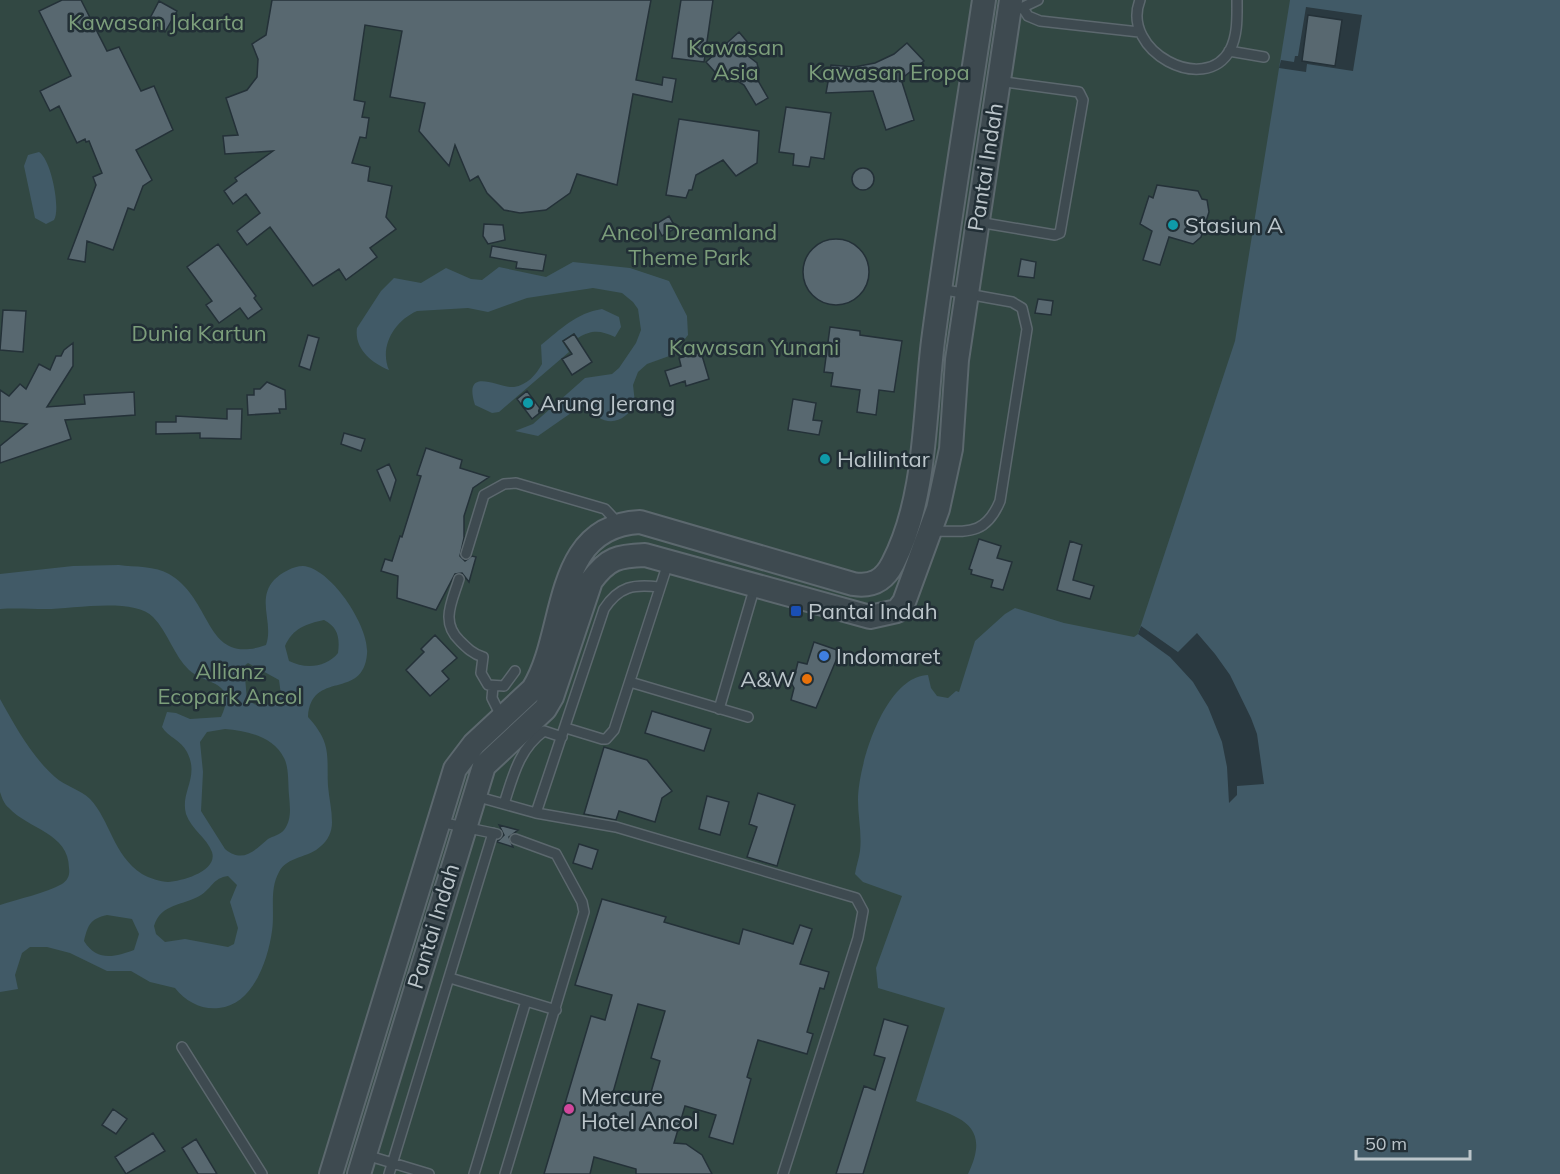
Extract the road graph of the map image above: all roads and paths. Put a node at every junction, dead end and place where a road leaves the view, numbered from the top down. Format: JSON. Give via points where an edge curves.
{"nodes":[{"id":1,"x":984,"y":0,"type":"edge"},
{"id":2,"x":1038,"y":0,"type":"edge"},
{"id":3,"x":1140,"y":0,"type":"edge"},
{"id":4,"x":1237,"y":0,"type":"edge"},
{"id":5,"x":1014,"y":6,"type":"edge"},
{"id":6,"x":1139,"y":32,"type":"junction"},
{"id":7,"x":1229,"y":51,"type":"junction"},
{"id":8,"x":1264,"y":57,"type":"dead end"},
{"id":9,"x":998,"y":81,"type":"junction"},
{"id":10,"x":976,"y":222,"type":"junction"},
{"id":11,"x":940,"y":289,"type":"junction"},
{"id":12,"x":967,"y":293,"type":"junction"},
{"id":13,"x":619,"y":524,"type":"junction"},
{"id":14,"x":931,"y":531,"type":"junction"},
{"id":15,"x":466,"y":554,"type":"dead end"},
{"id":16,"x":669,"y":560,"type":"junction"},
{"id":17,"x":459,"y":579,"type":"dead end"},
{"id":18,"x":755,"y":586,"type":"junction"},
{"id":19,"x":659,"y":587,"type":"junction"},
{"id":20,"x":515,"y":671,"type":"dead end"},
{"id":21,"x":630,"y":682,"type":"junction"},
{"id":22,"x":493,"y":687,"type":"junction"},
{"id":23,"x":719,"y":709,"type":"junction"},
{"id":24,"x":747,"y":717,"type":"dead end"},
{"id":25,"x":502,"y":718,"type":"junction"},
{"id":26,"x":564,"y":732,"type":"junction"},
{"id":27,"x":474,"y":795,"type":"junction"},
{"id":28,"x":504,"y":804,"type":"junction"},
{"id":29,"x":536,"y":813,"type":"junction"},
{"id":30,"x":438,"y":822,"type":"junction"},
{"id":31,"x":463,"y":828,"type":"junction"},
{"id":32,"x":515,"y":839,"type":"dead end"},
{"id":33,"x":450,"y":978,"type":"junction"},
{"id":34,"x":526,"y":1001,"type":"junction"},
{"id":35,"x":556,"y":1010,"type":"junction"},
{"id":36,"x":182,"y":1047,"type":"dead end"},
{"id":37,"x":393,"y":1163,"type":"junction"},
{"id":38,"x":362,"y":1164,"type":"edge"},
{"id":39,"x":262,"y":1174,"type":"edge"},
{"id":40,"x":331,"y":1174,"type":"edge"},
{"id":41,"x":389,"y":1174,"type":"edge"},
{"id":42,"x":429,"y":1174,"type":"edge"},
{"id":43,"x":474,"y":1174,"type":"edge"},
{"id":44,"x":506,"y":1174,"type":"edge"},
{"id":45,"x":783,"y":1174,"type":"edge"}],
"edges":[{"from":1,"to":11,"type":"street","name":"Pantai Indah"},
{"from":2,"to":5,"type":"lane"},
{"from":3,"to":6,"type":"lane"},
{"from":4,"to":7,"type":"lane","via":[[1237,24]]},
{"from":5,"to":6,"type":"lane","via":[[1040,21]]},
{"from":5,"to":9,"type":"street","name":"Pantai Indah"},
{"from":6,"to":7,"type":"lane","via":[[1152,50],[1177,66],[1195,69],[1213,65]]},
{"from":7,"to":8,"type":"lane"},
{"from":9,"to":10,"type":"street","name":"Pantai Indah"},
{"from":9,"to":10,"type":"lane","via":[[1079,92],[1083,100],[1060,233]]},
{"from":10,"to":12,"type":"street","name":"Pantai Indah"},
{"from":11,"to":12,"type":"lane"},
{"from":11,"to":13,"type":"street","name":"Pantai Indah","via":[[919,476],[894,561],[875,583],[853,584],[655,525]]},
{"from":12,"to":14,"type":"street","name":"Pantai Indah","via":[[957,360],[951,449]]},
{"from":12,"to":14,"type":"lane","via":[[1012,302],[1022,308],[1027,318],[1025,350],[995,514],[987,525],[972,531]]},
{"from":13,"to":15,"type":"lane","via":[[604,509],[510,483],[484,495]]},
{"from":13,"to":25,"type":"street","name":"Pantai Indah","via":[[601,531],[576,560],[541,677],[533,690]]},
{"from":14,"to":18,"type":"street","name":"Pantai Indah","via":[[909,593],[897,611],[886,616],[870,617]]},
{"from":16,"to":18,"type":"street","name":"Pantai Indah"},
{"from":16,"to":19,"type":"lane"},
{"from":16,"to":27,"type":"street","name":"Pantai Indah","via":[[632,555],[604,564],[591,580],[545,709],[488,760]]},
{"from":17,"to":22,"type":"lane","via":[[448,624],[472,653],[483,657],[483,680]]},
{"from":18,"to":23,"type":"lane"},
{"from":19,"to":21,"type":"lane"},
{"from":19,"to":26,"type":"lane","via":[[634,585],[617,592],[610,600],[599,621]]},
{"from":20,"to":22,"type":"lane","via":[[509,682]]},
{"from":21,"to":23,"type":"lane"},
{"from":21,"to":26,"type":"lane","via":[[614,730],[606,739]]},
{"from":22,"to":25,"type":"lane","via":[[492,698]]},
{"from":23,"to":24,"type":"lane"},
{"from":25,"to":30,"type":"street","name":"Pantai Indah","via":[[463,755]]},
{"from":26,"to":28,"type":"lane","via":[[544,731],[534,738],[521,754]]},
{"from":26,"to":29,"type":"lane"},
{"from":27,"to":28,"type":"lane"},
{"from":27,"to":31,"type":"street","name":"Pantai Indah"},
{"from":28,"to":29,"type":"lane"},
{"from":29,"to":45,"type":"lane","via":[[616,827],[856,898],[863,911],[858,938]]},
{"from":30,"to":31,"type":"lane"},
{"from":30,"to":40,"type":"street","name":"Pantai Indah"},
{"from":31,"to":33,"type":"lane","via":[[495,833]]},
{"from":31,"to":38,"type":"street","name":"Pantai Indah"},
{"from":32,"to":35,"type":"lane","via":[[556,854],[582,902],[582,923]]},
{"from":33,"to":34,"type":"lane"},
{"from":33,"to":37,"type":"lane"},
{"from":34,"to":35,"type":"lane"},
{"from":34,"to":43,"type":"lane"},
{"from":35,"to":44,"type":"lane"},
{"from":36,"to":39,"type":"lane"},
{"from":37,"to":38,"type":"lane"},
{"from":37,"to":41,"type":"lane"},
{"from":37,"to":42,"type":"lane"}]}
